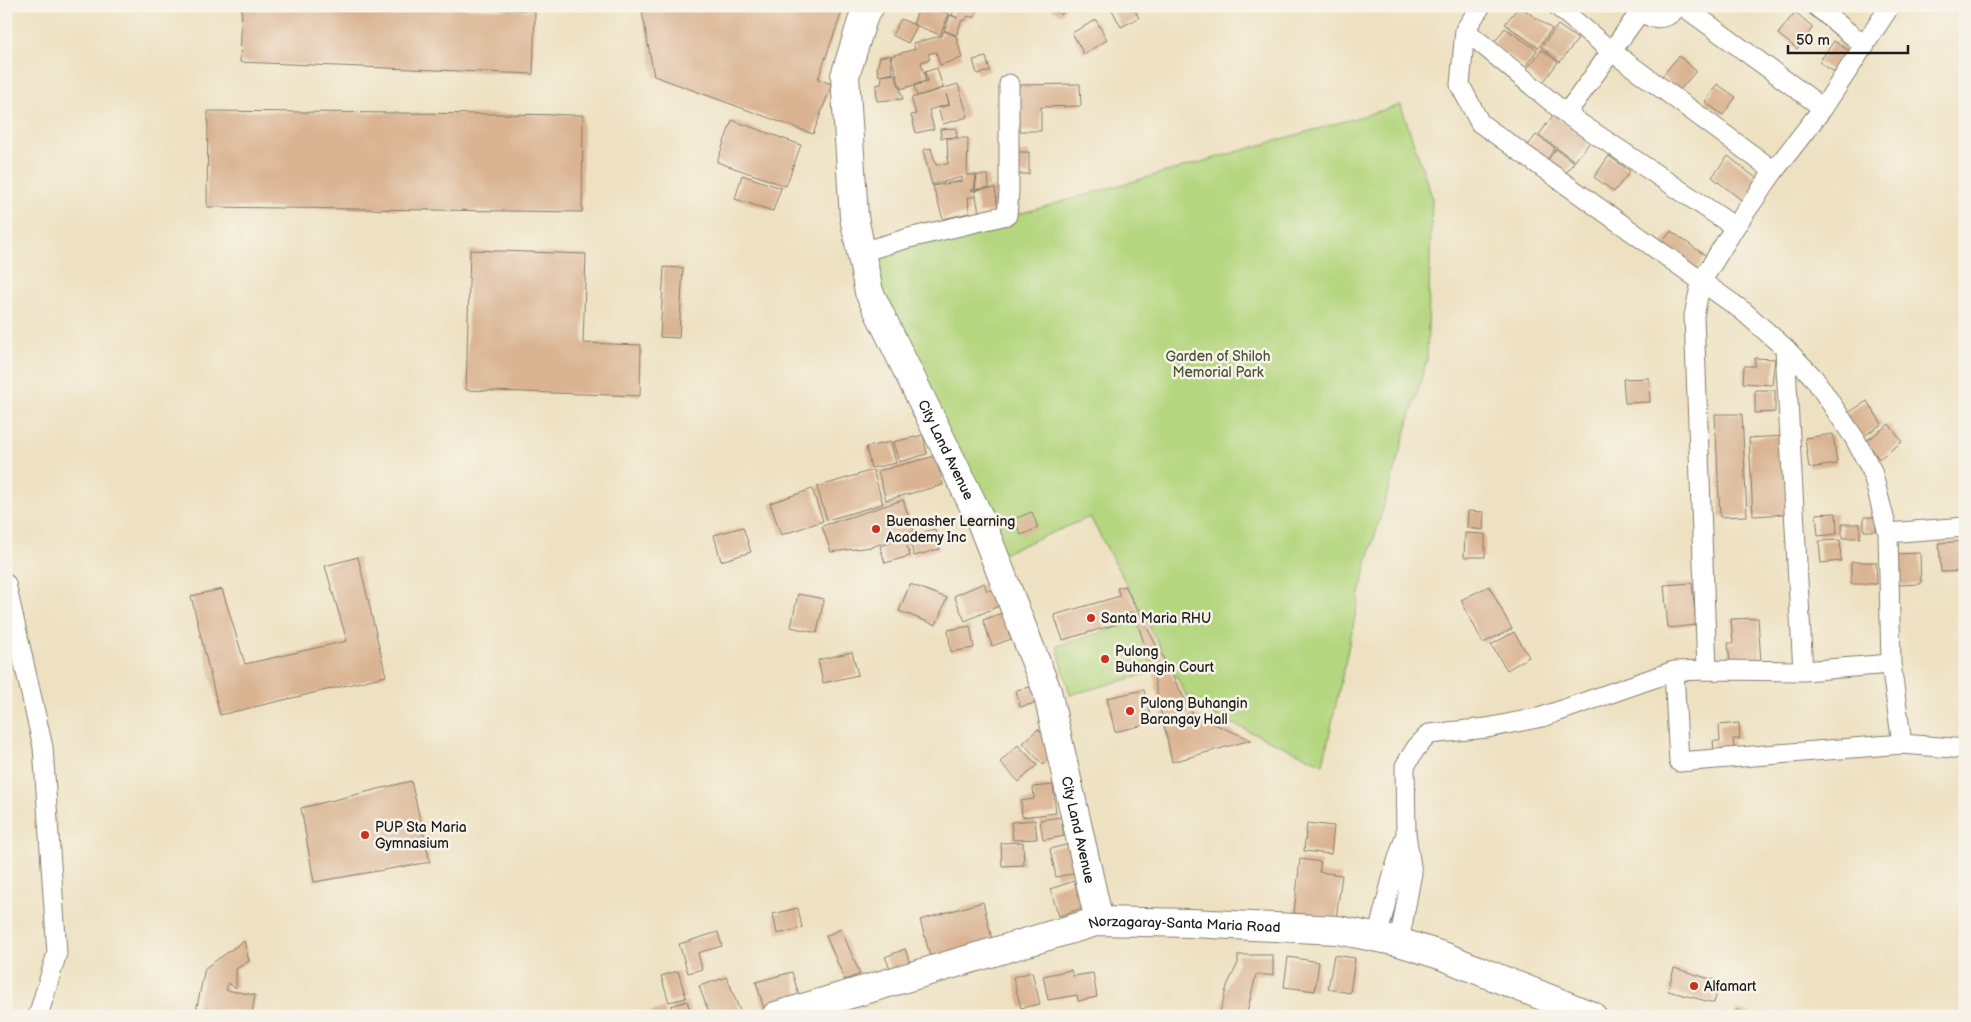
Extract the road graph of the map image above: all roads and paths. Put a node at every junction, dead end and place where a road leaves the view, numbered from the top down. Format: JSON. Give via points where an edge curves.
{"nodes":[{"id":1,"x":870,"y":6,"type":"edge"},
{"id":2,"x":1481,"y":6,"type":"edge"},
{"id":3,"x":1557,"y":6,"type":"edge"},
{"id":4,"x":1678,"y":6,"type":"edge"},
{"id":5,"x":1683,"y":6,"type":"edge"},
{"id":6,"x":1816,"y":6,"type":"edge"},
{"id":7,"x":1890,"y":6,"type":"edge"},
{"id":8,"x":1638,"y":9,"type":"edge"},
{"id":9,"x":1465,"y":30,"type":"junction"},
{"id":10,"x":1865,"y":46,"type":"junction"},
{"id":11,"x":1611,"y":51,"type":"junction"},
{"id":12,"x":1009,"y":84,"type":"dead end"},
{"id":13,"x":1823,"y":108,"type":"junction"},
{"id":14,"x":1566,"y":114,"type":"junction"},
{"id":15,"x":1774,"y":171,"type":"junction"},
{"id":16,"x":1735,"y":227,"type":"junction"},
{"id":17,"x":861,"y":252,"type":"junction"},
{"id":18,"x":1701,"y":282,"type":"junction"},
{"id":19,"x":1785,"y":348,"type":"junction"},
{"id":20,"x":1965,"y":527,"type":"edge"},
{"id":21,"x":1888,"y":534,"type":"junction"},
{"id":22,"x":6,"y":584,"type":"edge"},
{"id":23,"x":1891,"y":664,"type":"junction"},
{"id":24,"x":1707,"y":670,"type":"junction"},
{"id":25,"x":1674,"y":671,"type":"junction"},
{"id":26,"x":1803,"y":671,"type":"junction"},
{"id":27,"x":1902,"y":744,"type":"junction"},
{"id":28,"x":1965,"y":749,"type":"edge"},
{"id":29,"x":1099,"y":922,"type":"junction"},
{"id":30,"x":1388,"y":940,"type":"junction"},
{"id":31,"x":38,"y":1016,"type":"edge"},
{"id":32,"x":776,"y":1016,"type":"edge"},
{"id":33,"x":1592,"y":1016,"type":"edge"}],
"edges":[{"from":1,"to":17,"type":"street","name":"City Land Avenue","via":[[844,76],[854,217]]},
{"from":2,"to":9,"type":"street"},
{"from":3,"to":11,"type":"street"},
{"from":4,"to":8,"type":"street","via":[[1662,18],[1647,16]]},
{"from":5,"to":13,"type":"street"},
{"from":6,"to":10,"type":"street"},
{"from":7,"to":10,"type":"street"},
{"from":8,"to":11,"type":"street"},
{"from":9,"to":14,"type":"street"},
{"from":9,"to":18,"type":"street","via":[[1460,85],[1480,123]]},
{"from":10,"to":13,"type":"street"},
{"from":11,"to":14,"type":"street"},
{"from":11,"to":15,"type":"street"},
{"from":12,"to":17,"type":"street","via":[[1007,215]]},
{"from":13,"to":15,"type":"street"},
{"from":14,"to":16,"type":"street"},
{"from":15,"to":16,"type":"street"},
{"from":16,"to":18,"type":"street"},
{"from":17,"to":29,"type":"street","name":"City Land Avenue","via":[[869,292],[980,519],[1048,691]]},
{"from":18,"to":19,"type":"street","via":[[1743,311]]},
{"from":18,"to":24,"type":"street","via":[[1694,316]]},
{"from":19,"to":21,"type":"street","via":[[1814,378],[1855,439],[1872,471]]},
{"from":19,"to":26,"type":"street"},
{"from":20,"to":21,"type":"street"},
{"from":21,"to":23,"type":"street"},
{"from":22,"to":31,"type":"street","via":[[43,747],[57,952]]},
{"from":23,"to":26,"type":"street"},
{"from":23,"to":27,"type":"street"},
{"from":24,"to":25,"type":"street"},
{"from":24,"to":26,"type":"street"},
{"from":25,"to":27,"type":"street","via":[[1679,762]]},
{"from":25,"to":30,"type":"street","via":[[1542,717],[1487,728],[1429,734],[1405,766],[1406,834],[1412,872]]},
{"from":27,"to":28,"type":"street"},
{"from":29,"to":30,"type":"street","name":"Norzagaray-Santa Maria Road","via":[[1338,930]]},
{"from":29,"to":32,"type":"street","name":"Norzagaray-Santa Maria Road"},
{"from":30,"to":33,"type":"street","name":"Norzagaray-Santa Maria Road","via":[[1443,956]]}]}
